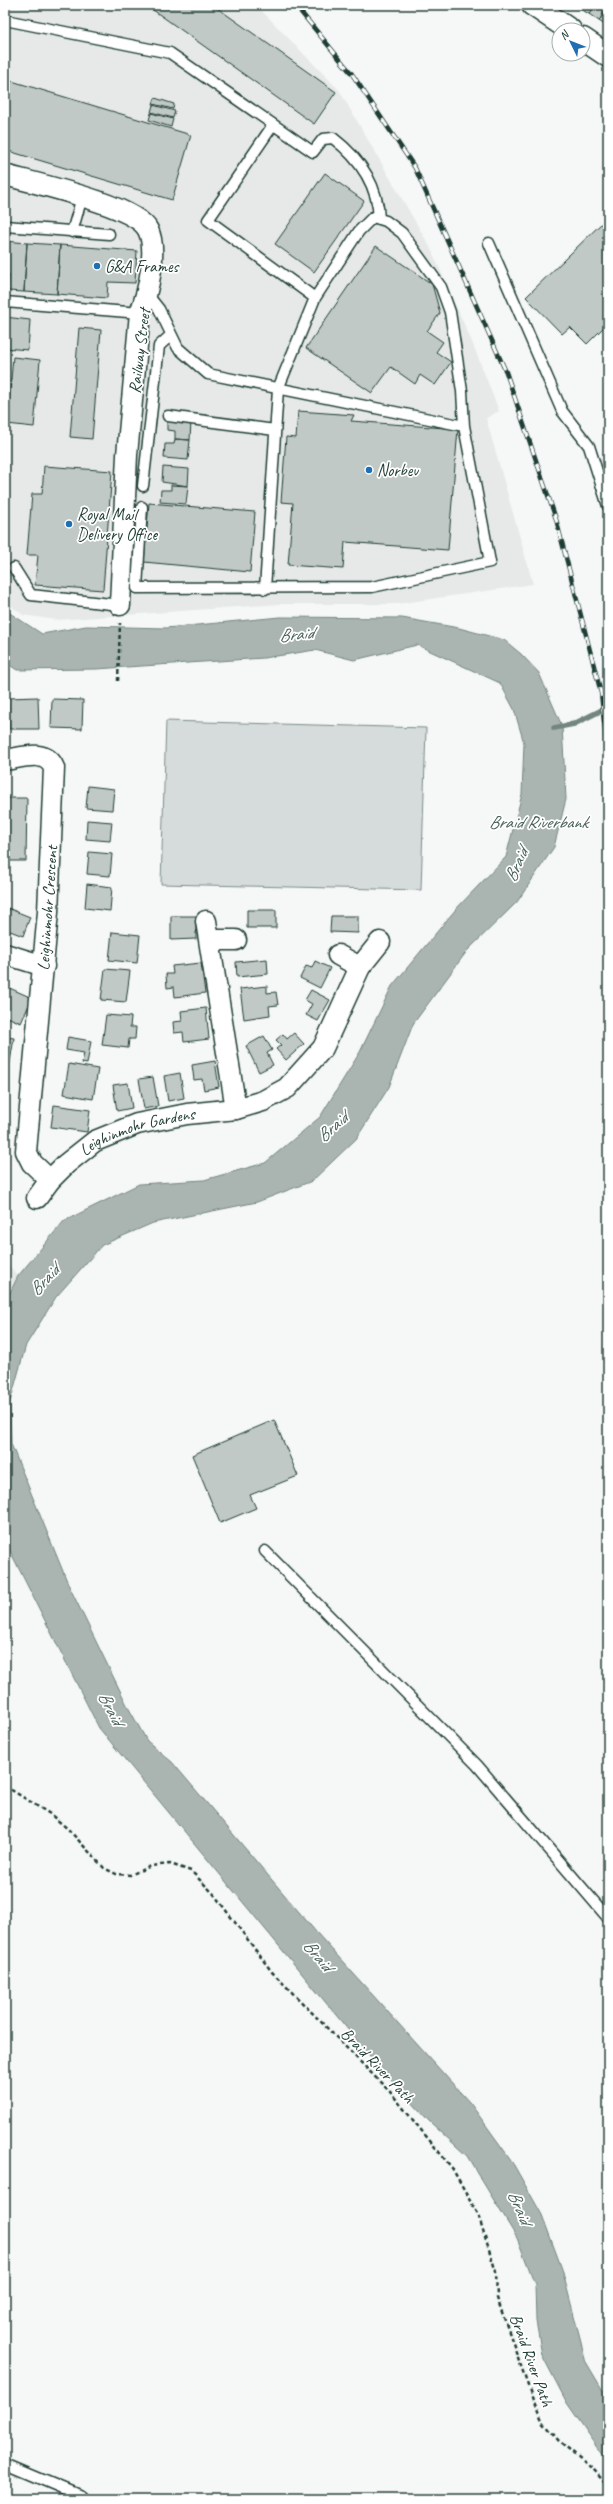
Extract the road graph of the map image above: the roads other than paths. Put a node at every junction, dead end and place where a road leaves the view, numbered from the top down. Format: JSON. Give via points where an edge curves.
{"nodes":[{"id":1,"x":533,"y":5,"type":"edge"},
{"id":2,"x":5,"y":20,"type":"edge"},
{"id":3,"x":558,"y":22,"type":"edge"},
{"id":4,"x":591,"y":44,"type":"edge"},
{"id":5,"x":608,"y":56,"type":"edge"},
{"id":6,"x":273,"y":125,"type":"junction"},
{"id":7,"x":5,"y":175,"type":"edge"},
{"id":8,"x":82,"y":197,"type":"junction"},
{"id":9,"x":380,"y":219,"type":"junction"},
{"id":10,"x":5,"y":226,"type":"edge"},
{"id":11,"x":72,"y":232,"type":"junction"},
{"id":12,"x":109,"y":234,"type":"dead end"},
{"id":13,"x":489,"y":243,"type":"dead end"},
{"id":14,"x":147,"y":294,"type":"junction"},
{"id":15,"x":315,"y":298,"type":"junction"},
{"id":16,"x":5,"y":302,"type":"edge"},
{"id":17,"x":140,"y":313,"type":"junction"},
{"id":18,"x":171,"y":334,"type":"junction"},
{"id":19,"x":278,"y":389,"type":"junction"},
{"id":20,"x":168,"y":416,"type":"dead end"},
{"id":21,"x":464,"y":426,"type":"junction"},
{"id":22,"x":276,"y":430,"type":"junction"},
{"id":23,"x":144,"y":486,"type":"dead end"},
{"id":24,"x":608,"y":506,"type":"edge"},
{"id":25,"x":142,"y":507,"type":"dead end"},
{"id":26,"x":14,"y":568,"type":"dead end"},
{"id":27,"x":265,"y":589,"type":"junction"},
{"id":28,"x":120,"y":610,"type":"joint"},
{"id":29,"x":5,"y":760,"type":"edge"},
{"id":30,"x":206,"y":920,"type":"dead end"},
{"id":31,"x":210,"y":940,"type":"junction"},
{"id":32,"x":236,"y":940,"type":"dead end"},
{"id":33,"x":380,"y":942,"type":"dead end"},
{"id":34,"x":5,"y":954,"type":"edge"},
{"id":35,"x":338,"y":955,"type":"dead end"},
{"id":36,"x":44,"y":966,"type":"junction"},
{"id":37,"x":360,"y":967,"type":"junction"},
{"id":38,"x":236,"y":1108,"type":"junction"},
{"id":39,"x":50,"y":1180,"type":"junction"},
{"id":40,"x":37,"y":1198,"type":"dead end"},
{"id":41,"x":265,"y":1551,"type":"dead end"},
{"id":42,"x":608,"y":1918,"type":"edge"},
{"id":43,"x":5,"y":2464,"type":"edge"},
{"id":44,"x":84,"y":2499,"type":"edge"}],
"edges":[{"from":1,"to":3,"type":"main road"},
{"from":2,"to":6,"type":"lane","via":[[170,53]]},
{"from":4,"to":5,"type":"main road"},
{"from":6,"to":9,"type":"lane","via":[[313,152],[323,139],[333,138],[350,151],[369,178],[379,203]]},
{"from":6,"to":15,"type":"lane","via":[[208,220]]},
{"from":7,"to":8,"type":"street","name":"Railway Street"},
{"from":8,"to":11,"type":"lane"},
{"from":8,"to":14,"type":"street","name":"Railway Street","via":[[116,207],[135,217],[148,229],[152,244]]},
{"from":9,"to":15,"type":"lane","via":[[373,217],[359,231]]},
{"from":9,"to":21,"type":"lane","via":[[402,233],[441,287],[450,312],[462,391]]},
{"from":10,"to":11,"type":"lane"},
{"from":11,"to":12,"type":"lane"},
{"from":13,"to":24,"type":"lane","via":[[562,411],[589,446]]},
{"from":14,"to":17,"type":"street","name":"Railway Street"},
{"from":14,"to":18,"type":"lane","via":[[159,309]]},
{"from":15,"to":19,"type":"lane"},
{"from":16,"to":17,"type":"lane"},
{"from":17,"to":28,"type":"street","name":"Railway Street","via":[[127,455]]},
{"from":18,"to":19,"type":"lane","via":[[178,348],[208,374]]},
{"from":18,"to":23,"type":"lane","via":[[159,346]]},
{"from":19,"to":21,"type":"lane"},
{"from":19,"to":22,"type":"lane"},
{"from":20,"to":22,"type":"lane"},
{"from":21,"to":27,"type":"lane","via":[[490,562],[372,586]]},
{"from":22,"to":27,"type":"lane"},
{"from":25,"to":27,"type":"lane","via":[[137,588]]},
{"from":26,"to":28,"type":"lane","via":[[31,595]]},
{"from":29,"to":36,"type":"street","name":"Leighinmohr Crescent","via":[[40,756],[51,762],[54,768]]},
{"from":30,"to":31,"type":"street"},
{"from":31,"to":32,"type":"street"},
{"from":31,"to":38,"type":"street"},
{"from":33,"to":37,"type":"street","name":"Leighinmohr Gardens"},
{"from":34,"to":36,"type":"street"},
{"from":35,"to":37,"type":"street"},
{"from":36,"to":39,"type":"street","name":"Leighinmohr Crescent","via":[[26,1151],[32,1163]]},
{"from":37,"to":38,"type":"street","name":"Leighinmohr Gardens","via":[[323,1048],[287,1088],[263,1101]]},
{"from":38,"to":39,"type":"street","name":"Leighinmohr Gardens","via":[[137,1124],[96,1141]]},
{"from":39,"to":40,"type":"street","name":"Leighinmohr Gardens"},
{"from":41,"to":42,"type":"lane","via":[[477,1765]]},
{"from":43,"to":44,"type":"lane"}]}
